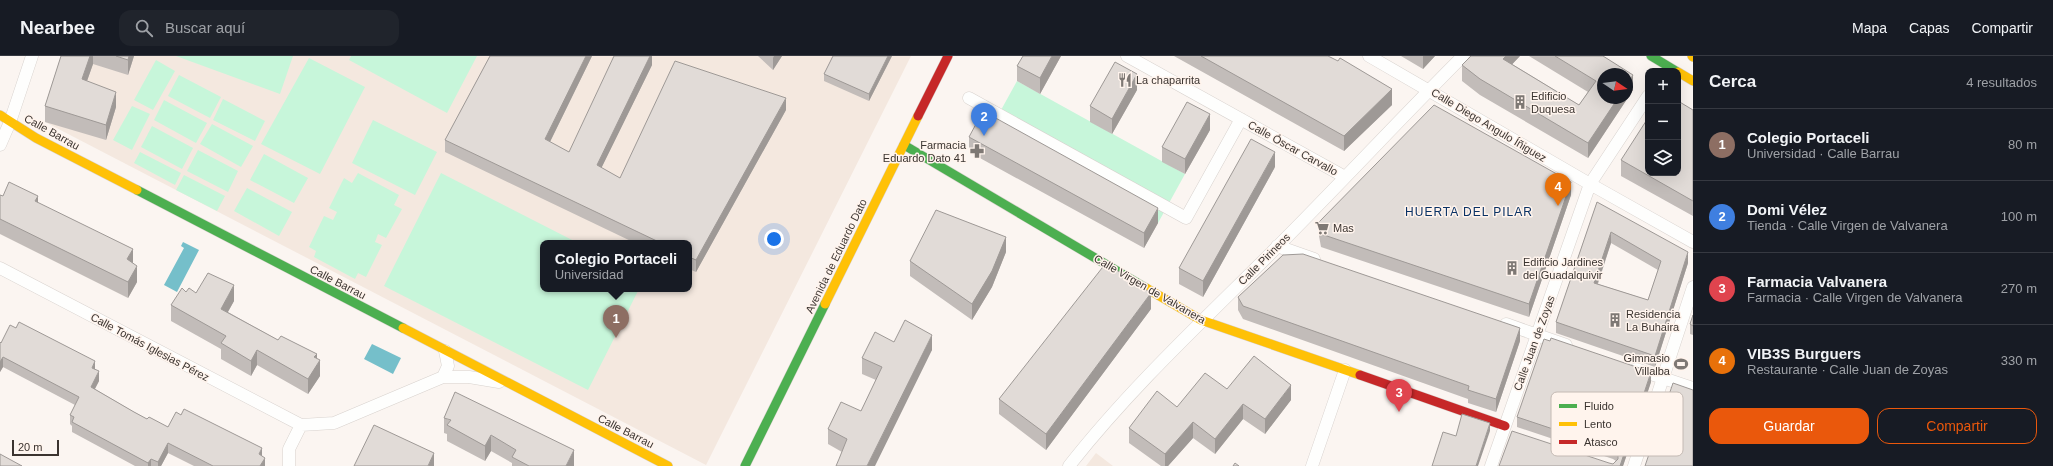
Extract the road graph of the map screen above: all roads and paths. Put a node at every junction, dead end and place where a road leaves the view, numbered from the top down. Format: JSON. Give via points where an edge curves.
{"nodes":[{"id":1,"x":32,"y":56,"type":"edge"},
{"id":2,"x":948,"y":56,"type":"edge"},
{"id":3,"x":1127,"y":56,"type":"edge"},
{"id":4,"x":1369,"y":56,"type":"edge"},
{"id":5,"x":1463,"y":56,"type":"edge"},
{"id":6,"x":1651,"y":56,"type":"edge"},
{"id":7,"x":1668,"y":68,"type":"edge"},
{"id":8,"x":1681,"y":75,"type":"edge"},
{"id":9,"x":1693,"y":81,"type":"edge"},
{"id":10,"x":1430,"y":90,"type":"junction"},
{"id":11,"x":969,"y":98,"type":"dead end"},
{"id":12,"x":1645,"y":101,"type":"edge"},
{"id":13,"x":5,"y":118,"type":"edge"},
{"id":14,"x":1241,"y":119,"type":"junction"},
{"id":15,"x":0,"y":145,"type":"edge"},
{"id":16,"x":904,"y":145,"type":"junction"},
{"id":17,"x":1345,"y":177,"type":"junction"},
{"id":18,"x":1590,"y":184,"type":"junction"},
{"id":19,"x":1693,"y":242,"type":"edge"},
{"id":20,"x":1278,"y":246,"type":"junction"},
{"id":21,"x":1322,"y":262,"type":"edge"},
{"id":22,"x":0,"y":268,"type":"edge"},
{"id":23,"x":1693,"y":287,"type":"edge"},
{"id":24,"x":1201,"y":320,"type":"junction"},
{"id":25,"x":1493,"y":320,"type":"edge"},
{"id":26,"x":1538,"y":335,"type":"junction"},
{"id":27,"x":1574,"y":348,"type":"edge"},
{"id":28,"x":445,"y":351,"type":"junction"},
{"id":29,"x":1626,"y":366,"type":"edge"},
{"id":30,"x":1345,"y":370,"type":"junction"},
{"id":31,"x":443,"y":377,"type":"junction"},
{"id":32,"x":1663,"y":378,"type":"junction"},
{"id":33,"x":508,"y":384,"type":"junction"},
{"id":34,"x":1693,"y":388,"type":"edge"},
{"id":35,"x":1658,"y":392,"type":"edge"},
{"id":36,"x":301,"y":425,"type":"junction"},
{"id":37,"x":1504,"y":428,"type":"junction"},
{"id":38,"x":1518,"y":434,"type":"edge"},
{"id":39,"x":1637,"y":456,"type":"edge"},
{"id":40,"x":289,"y":466,"type":"edge"},
{"id":41,"x":668,"y":466,"type":"edge"},
{"id":42,"x":745,"y":466,"type":"edge"},
{"id":43,"x":1069,"y":466,"type":"edge"},
{"id":44,"x":1312,"y":466,"type":"edge"},
{"id":45,"x":1491,"y":466,"type":"edge"},
{"id":46,"x":1634,"y":466,"type":"edge"}],
"edges":[{"from":1,"to":13,"type":"street"},
{"from":2,"to":16,"type":"street","name":"Avenida de Eduardo Dato"},
{"from":3,"to":14,"type":"street","name":"Calle Óscar Carvallo"},
{"from":4,"to":10,"type":"street","name":"Calle Diego Angulo Íñiguez"},
{"from":5,"to":10,"type":"street","name":"Calle Pirineos"},
{"from":6,"to":7,"type":"street"},
{"from":8,"to":9,"type":"street"},
{"from":10,"to":17,"type":"street","name":"Calle Pirineos"},
{"from":10,"to":18,"type":"street","name":"Calle Diego Angulo Íñiguez"},
{"from":11,"to":14,"type":"street","name":"Calle Óscar Carvallo","via":[[1186,218]]},
{"from":12,"to":18,"type":"street","name":"Calle Juan de Zoyas"},
{"from":13,"to":15,"type":"street"},
{"from":13,"to":28,"type":"street","name":"Calle Barrau","via":[[36,138]]},
{"from":14,"to":17,"type":"street","name":"Calle Óscar Carvallo"},
{"from":16,"to":24,"type":"street","name":"Calle Virgen de Valvanera"},
{"from":16,"to":42,"type":"street","name":"Avenida de Eduardo Dato"},
{"from":17,"to":20,"type":"street","name":"Calle Pirineos"},
{"from":18,"to":19,"type":"street","name":"Calle Diego Angulo Íñiguez"},
{"from":18,"to":26,"type":"street","name":"Calle Juan de Zoyas"},
{"from":20,"to":21,"type":"street"},
{"from":20,"to":24,"type":"street","name":"Calle Pirineos"},
{"from":22,"to":36,"type":"street","name":"Calle Tomás Iglesias Pérez"},
{"from":23,"to":32,"type":"street"},
{"from":24,"to":30,"type":"street","name":"Calle Virgen de Valvanera"},
{"from":24,"to":43,"type":"street","name":"Calle Pirineos","via":[[1096,431]]},
{"from":25,"to":26,"type":"street"},
{"from":26,"to":27,"type":"street"},
{"from":26,"to":37,"type":"street","name":"Calle Juan de Zoyas"},
{"from":28,"to":31,"type":"street","via":[[448,366]]},
{"from":28,"to":33,"type":"street","name":"Calle Barrau"},
{"from":29,"to":32,"type":"street"},
{"from":30,"to":37,"type":"street","name":"Calle Virgen de Valvanera"},
{"from":30,"to":44,"type":"street"},
{"from":31,"to":33,"type":"street"},
{"from":31,"to":36,"type":"street","via":[[334,423]]},
{"from":32,"to":34,"type":"street"},
{"from":32,"to":35,"type":"street"},
{"from":33,"to":41,"type":"street","name":"Calle Barrau"},
{"from":36,"to":40,"type":"street","via":[[289,449]]},
{"from":37,"to":38,"type":"street","name":"Calle Virgen de Valvanera"},
{"from":37,"to":45,"type":"street","name":"Calle Juan de Zoyas"},
{"from":39,"to":46,"type":"street"}]}
